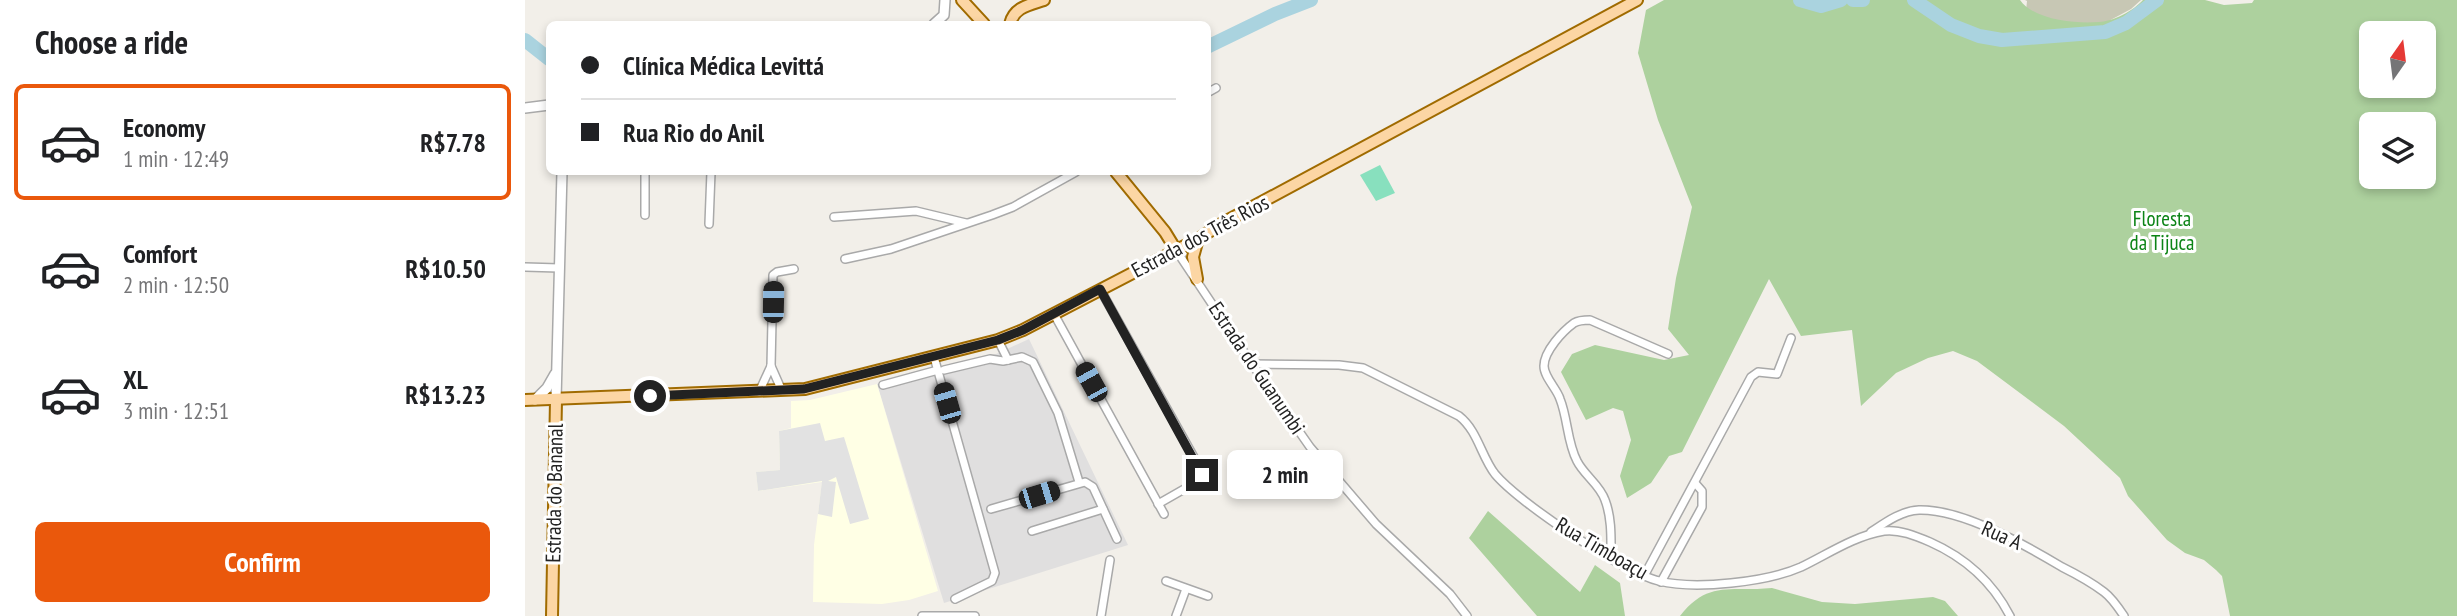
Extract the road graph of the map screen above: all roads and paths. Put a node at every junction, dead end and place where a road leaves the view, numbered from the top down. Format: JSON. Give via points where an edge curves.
{"nodes":[{"id":1,"x":945,"y":0,"type":"edge"},
{"id":2,"x":962,"y":0,"type":"edge"},
{"id":3,"x":1044,"y":0,"type":"edge"},
{"id":4,"x":1637,"y":0,"type":"edge"},
{"id":5,"x":937,"y":21,"type":"edge"},
{"id":6,"x":981,"y":21,"type":"edge"},
{"id":7,"x":1010,"y":21,"type":"edge"},
{"id":8,"x":1216,"y":88,"type":"dead end"},
{"id":9,"x":1211,"y":91,"type":"edge"},
{"id":10,"x":546,"y":105,"type":"edge"},
{"id":11,"x":525,"y":107,"type":"edge"},
{"id":12,"x":562,"y":175,"type":"edge"},
{"id":13,"x":645,"y":175,"type":"edge"},
{"id":14,"x":711,"y":175,"type":"edge"},
{"id":15,"x":1071,"y":175,"type":"edge"},
{"id":16,"x":1119,"y":175,"type":"edge"},
{"id":17,"x":645,"y":215,"type":"dead end"},
{"id":18,"x":834,"y":218,"type":"dead end"},
{"id":19,"x":709,"y":224,"type":"dead end"},
{"id":20,"x":966,"y":224,"type":"junction"},
{"id":21,"x":1165,"y":232,"type":"junction"},
{"id":22,"x":1200,"y":237,"type":"junction"},
{"id":23,"x":1176,"y":250,"type":"junction"},
{"id":24,"x":845,"y":259,"type":"dead end"},
{"id":25,"x":1143,"y":266,"type":"junction"},
{"id":26,"x":525,"y":267,"type":"edge"},
{"id":27,"x":559,"y":268,"type":"junction"},
{"id":28,"x":794,"y":269,"type":"dead end"},
{"id":29,"x":1197,"y":279,"type":"junction"},
{"id":30,"x":1100,"y":289,"type":"junction"},
{"id":31,"x":1054,"y":314,"type":"junction"},
{"id":32,"x":1791,"y":338,"type":"dead end"},
{"id":33,"x":998,"y":340,"type":"junction"},
{"id":34,"x":1668,"y":354,"type":"dead end"},
{"id":35,"x":934,"y":357,"type":"junction"},
{"id":36,"x":1008,"y":360,"type":"junction"},
{"id":37,"x":1252,"y":364,"type":"junction"},
{"id":38,"x":771,"y":366,"type":"junction"},
{"id":39,"x":557,"y":370,"type":"junction"},
{"id":40,"x":941,"y":370,"type":"junction"},
{"id":41,"x":883,"y":384,"type":"dead end"},
{"id":42,"x":782,"y":391,"type":"junction"},
{"id":43,"x":759,"y":392,"type":"junction"},
{"id":44,"x":530,"y":400,"type":"edge"},
{"id":45,"x":556,"y":400,"type":"junction"},
{"id":46,"x":1079,"y":482,"type":"junction"},
{"id":47,"x":1695,"y":482,"type":"junction"},
{"id":48,"x":1158,"y":504,"type":"junction"},
{"id":49,"x":991,"y":509,"type":"dead end"},
{"id":50,"x":1103,"y":509,"type":"junction"},
{"id":51,"x":1164,"y":514,"type":"dead end"},
{"id":52,"x":1032,"y":531,"type":"dead end"},
{"id":53,"x":1865,"y":536,"type":"junction"},
{"id":54,"x":1117,"y":539,"type":"dead end"},
{"id":55,"x":1611,"y":558,"type":"junction"},
{"id":56,"x":1110,"y":560,"type":"dead end"},
{"id":57,"x":1644,"y":576,"type":"junction"},
{"id":58,"x":1166,"y":581,"type":"dead end"},
{"id":59,"x":1661,"y":582,"type":"junction"},
{"id":60,"x":1186,"y":589,"type":"junction"},
{"id":61,"x":1208,"y":596,"type":"dead end"},
{"id":62,"x":955,"y":599,"type":"dead end"},
{"id":63,"x":552,"y":616,"type":"edge"},
{"id":64,"x":922,"y":616,"type":"edge"},
{"id":65,"x":975,"y":616,"type":"edge"},
{"id":66,"x":1101,"y":616,"type":"edge"},
{"id":67,"x":1176,"y":616,"type":"edge"},
{"id":68,"x":1467,"y":616,"type":"edge"},
{"id":69,"x":2010,"y":616,"type":"edge"},
{"id":70,"x":2124,"y":616,"type":"edge"}],
"edges":[{"from":1,"to":5,"type":"street","via":[[944,15]]},
{"from":2,"to":6,"type":"main road"},
{"from":3,"to":7,"type":"main road","via":[[1020,8]]},
{"from":4,"to":22,"type":"main road","name":"Estrada dos Três Rios"},
{"from":8,"to":9,"type":"street"},
{"from":10,"to":11,"type":"street"},
{"from":12,"to":27,"type":"street","name":"Estrada do Bananal"},
{"from":13,"to":17,"type":"street"},
{"from":14,"to":19,"type":"street"},
{"from":15,"to":20,"type":"street","via":[[1013,207]]},
{"from":16,"to":21,"type":"main road","name":"Estrada do Guanumbi"},
{"from":18,"to":20,"type":"street","via":[[916,211]]},
{"from":20,"to":24,"type":"street"},
{"from":21,"to":22,"type":"main road"},
{"from":21,"to":23,"type":"main road","name":"Estrada do Guanumbi"},
{"from":21,"to":25,"type":"main road","via":[[1161,248]]},
{"from":22,"to":23,"type":"main road","name":"Estrada dos Três Rios"},
{"from":22,"to":29,"type":"main road","via":[[1193,257]]},
{"from":23,"to":25,"type":"main road","name":"Estrada dos Três Rios"},
{"from":23,"to":29,"type":"street","name":"Estrada do Guanumbi"},
{"from":25,"to":30,"type":"main road","name":"Estrada dos Três Rios"},
{"from":26,"to":27,"type":"street"},
{"from":27,"to":39,"type":"street","name":"Estrada do Bananal"},
{"from":28,"to":38,"type":"street","via":[[773,275]]},
{"from":29,"to":37,"type":"street","name":"Estrada do Guanumbi"},
{"from":30,"to":31,"type":"main road","name":"Estrada dos Três Rios"},
{"from":30,"to":48,"type":"street","via":[[1201,470],[1194,485]]},
{"from":31,"to":33,"type":"main road","name":"Estrada dos Três Rios"},
{"from":31,"to":48,"type":"street"},
{"from":32,"to":47,"type":"street","via":[[1777,374],[1758,372],[1751,377]]},
{"from":33,"to":35,"type":"main road","name":"Estrada dos Três Rios"},
{"from":33,"to":36,"type":"street"},
{"from":34,"to":55,"type":"street","via":[[1581,320],[1554,344],[1544,363],[1561,401],[1576,460],[1605,498]]},
{"from":35,"to":40,"type":"street"},
{"from":35,"to":42,"type":"main road","name":"Estrada dos Três Rios"},
{"from":36,"to":40,"type":"street","via":[[990,359]]},
{"from":36,"to":46,"type":"street","via":[[1022,357],[1033,362],[1058,413]]},
{"from":37,"to":55,"type":"street","name":"Rua Timboaçu","via":[[1363,368],[1459,416],[1471,426],[1488,464],[1510,489]]},
{"from":37,"to":68,"type":"street","name":"Estrada do Guanumbi","via":[[1310,447],[1356,501]]},
{"from":38,"to":42,"type":"street"},
{"from":38,"to":43,"type":"street"},
{"from":39,"to":44,"type":"street","name":"Estrada do Bananal","via":[[547,388]]},
{"from":39,"to":45,"type":"street","name":"Estrada do Bananal"},
{"from":40,"to":41,"type":"street"},
{"from":40,"to":62,"type":"street","via":[[995,573],[992,581]]},
{"from":42,"to":43,"type":"main road","name":"Estrada dos Três Rios"},
{"from":43,"to":45,"type":"main road","name":"Estrada dos Três Rios"},
{"from":44,"to":45,"type":"main road","name":"Estrada dos Três Rios"},
{"from":45,"to":63,"type":"main road","name":"Estrada do Bananal"},
{"from":46,"to":49,"type":"street"},
{"from":46,"to":50,"type":"street","via":[[1093,487]]},
{"from":47,"to":57,"type":"street"},
{"from":47,"to":59,"type":"street","via":[[1702,491],[1702,507]]},
{"from":48,"to":51,"type":"street"},
{"from":50,"to":52,"type":"street"},
{"from":50,"to":54,"type":"street"},
{"from":53,"to":59,"type":"street","name":"Rua Timboaçu","via":[[1780,575],[1737,582]]},
{"from":53,"to":69,"type":"street","name":"Rua Timboaçu","via":[[1902,532],[1964,559],[1993,588]]},
{"from":53,"to":70,"type":"street","name":"Rua A","via":[[1891,518],[1914,511],[1965,520],[2013,538],[2096,586]]},
{"from":55,"to":57,"type":"street","name":"Rua Timboaçu"},
{"from":56,"to":66,"type":"street"},
{"from":57,"to":59,"type":"street","name":"Rua Timboaçu"},
{"from":58,"to":60,"type":"street"},
{"from":60,"to":61,"type":"street"},
{"from":60,"to":67,"type":"street"},
{"from":64,"to":65,"type":"street"}]}
